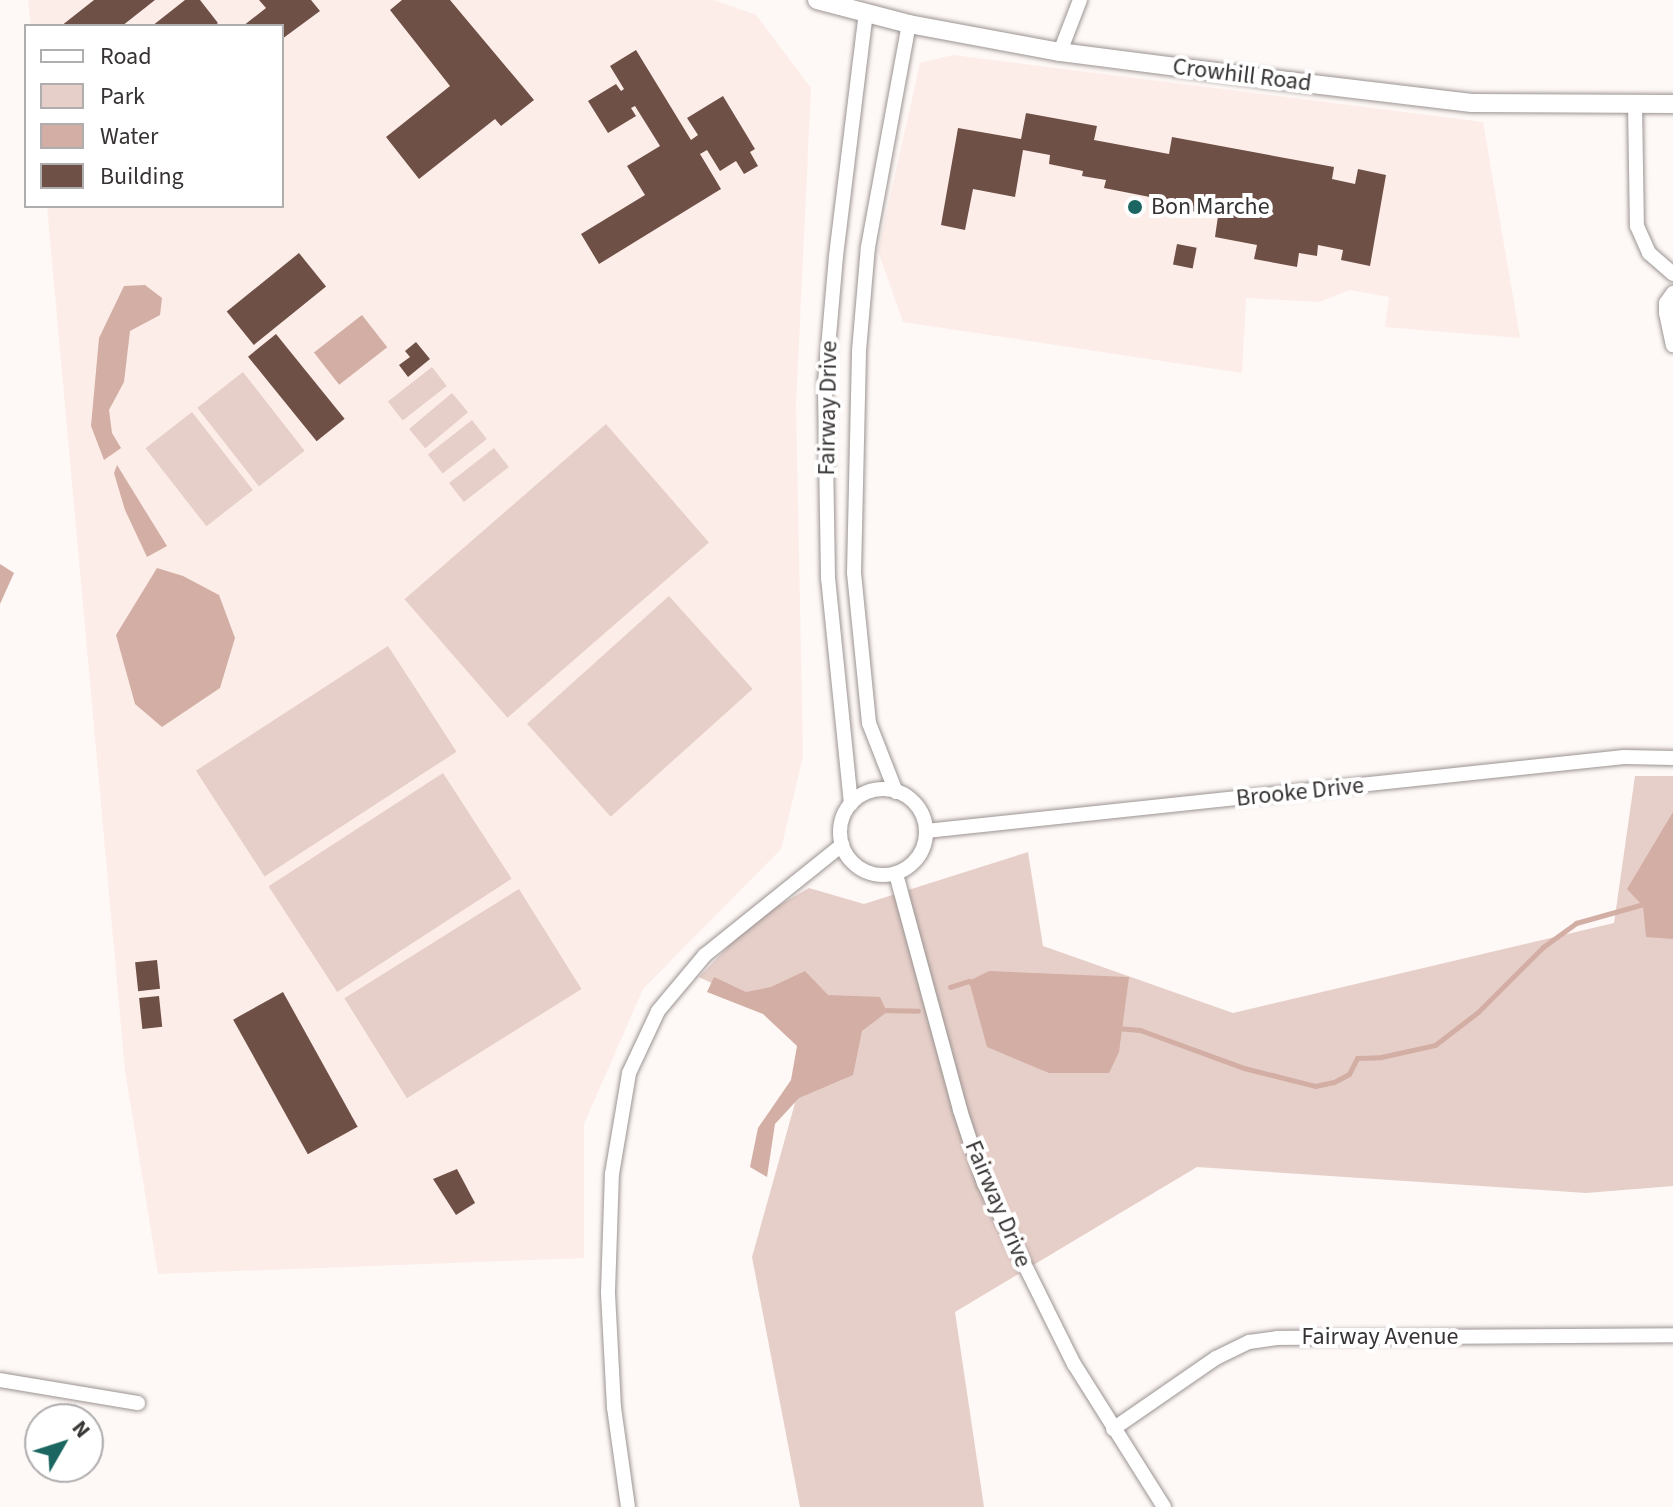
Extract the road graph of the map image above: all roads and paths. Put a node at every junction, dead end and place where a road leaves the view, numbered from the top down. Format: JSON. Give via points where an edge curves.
{"nodes":[{"id":1,"x":817,"y":0,"type":"edge"},
{"id":2,"x":1080,"y":0,"type":"edge"},
{"id":3,"x":866,"y":13,"type":"junction"},
{"id":4,"x":909,"y":24,"type":"junction"},
{"id":5,"x":1060,"y":52,"type":"junction"},
{"id":6,"x":1635,"y":103,"type":"junction"},
{"id":7,"x":1673,"y":104,"type":"edge"},
{"id":8,"x":1673,"y":274,"type":"edge"},
{"id":9,"x":1673,"y":293,"type":"edge"},
{"id":10,"x":1673,"y":345,"type":"edge"},
{"id":11,"x":1673,"y":758,"type":"edge"},
{"id":12,"x":896,"y":792,"type":"junction"},
{"id":13,"x":851,"y":804,"type":"junction"},
{"id":14,"x":926,"y":831,"type":"junction"},
{"id":15,"x":842,"y":845,"type":"junction"},
{"id":16,"x":896,"y":874,"type":"junction"},
{"id":17,"x":1673,"y":1335,"type":"edge"},
{"id":18,"x":0,"y":1380,"type":"edge"},
{"id":19,"x":138,"y":1403,"type":"dead end"},
{"id":20,"x":1113,"y":1429,"type":"junction"},
{"id":21,"x":628,"y":1507,"type":"edge"},
{"id":22,"x":1164,"y":1507,"type":"edge"}],
"edges":[{"from":1,"to":3,"type":"street","name":"Crowhill Road"},
{"from":2,"to":5,"type":"street"},
{"from":3,"to":4,"type":"street","name":"Crowhill Road"},
{"from":3,"to":13,"type":"street","name":"Fairway Drive","via":[[825,382],[828,579]]},
{"from":4,"to":5,"type":"street","name":"Crowhill Road"},
{"from":4,"to":12,"type":"street","name":"Fairway Drive","via":[[868,247],[859,351],[854,558],[869,723]]},
{"from":5,"to":6,"type":"street","name":"Crowhill Road","via":[[1472,103]]},
{"from":6,"to":7,"type":"street","name":"Crowhill Road"},
{"from":6,"to":8,"type":"street","via":[[1637,226],[1649,253]]},
{"from":9,"to":10,"type":"street","via":[[1666,303]]},
{"from":11,"to":14,"type":"street","name":"Brooke Drive","via":[[1624,757]]},
{"from":12,"to":13,"type":"street","via":[[871,791]]},
{"from":12,"to":14,"type":"street","via":[[916,805]]},
{"from":13,"to":15,"type":"street","via":[[841,823]]},
{"from":14,"to":16,"type":"street","via":[[919,856]]},
{"from":15,"to":16,"type":"street","via":[[863,871]]},
{"from":15,"to":21,"type":"street","via":[[705,955],[658,1011],[629,1073],[612,1174],[608,1292],[614,1408]]},
{"from":16,"to":20,"type":"street","name":"Fairway Drive","via":[[984,1183],[1045,1312]]},
{"from":17,"to":20,"type":"street","name":"Fairway Avenue","via":[[1249,1342],[1216,1358]]},
{"from":18,"to":19,"type":"street"},
{"from":20,"to":22,"type":"street","name":"Fairway Drive"}]}
